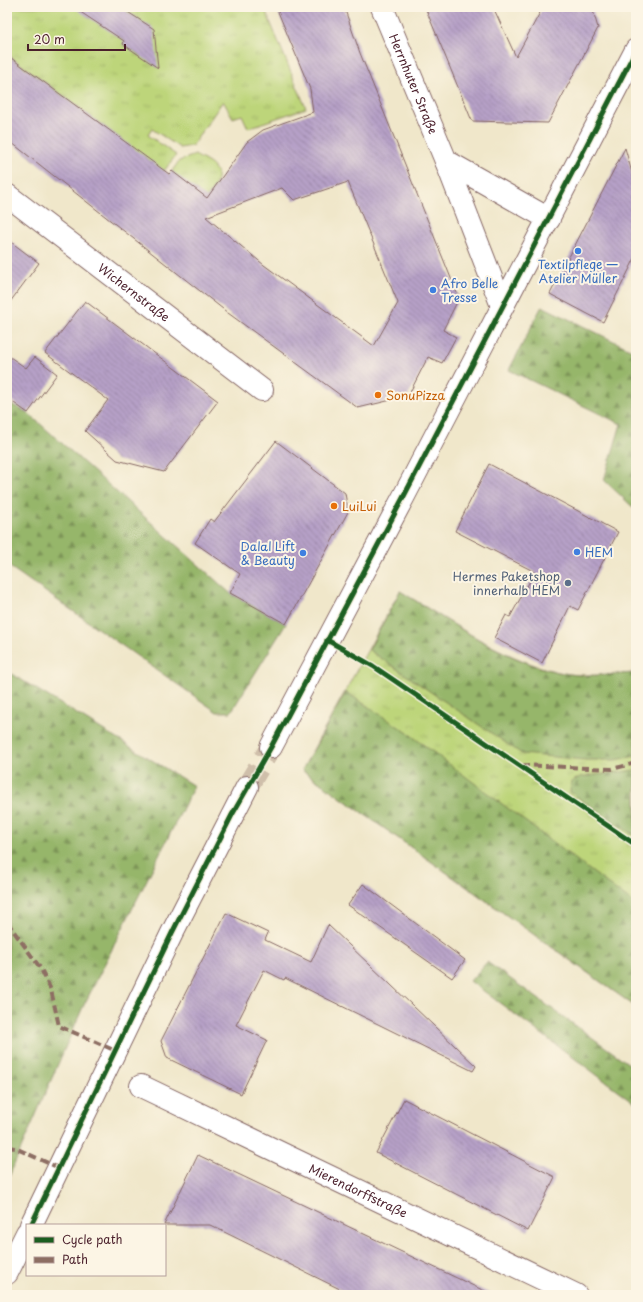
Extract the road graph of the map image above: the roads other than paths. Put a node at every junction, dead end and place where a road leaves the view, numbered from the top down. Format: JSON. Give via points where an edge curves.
{"nodes":[{"id":1,"x":382,"y":7,"type":"edge"},
{"id":2,"x":636,"y":50,"type":"edge"},
{"id":3,"x":446,"y":161,"type":"junction"},
{"id":4,"x":7,"y":195,"type":"edge"},
{"id":5,"x":548,"y":219,"type":"junction"},
{"id":6,"x":502,"y":306,"type":"junction"},
{"id":7,"x":262,"y":390,"type":"dead end"},
{"id":8,"x":271,"y":746,"type":"tunnel mouth"},
{"id":9,"x":247,"y":787,"type":"tunnel mouth"},
{"id":10,"x":141,"y":1086,"type":"dead end"},
{"id":11,"x":31,"y":1224,"type":"edge"},
{"id":12,"x":26,"y":1234,"type":"edge"},
{"id":13,"x":7,"y":1273,"type":"edge"},
{"id":14,"x":576,"y":1295,"type":"edge"}],
"edges":[{"from":1,"to":3,"type":"street","name":"Herrnhuter Straße"},
{"from":2,"to":5,"type":"street"},
{"from":3,"to":5,"type":"street"},
{"from":3,"to":6,"type":"street","name":"Herrnhuter Straße"},
{"from":4,"to":7,"type":"street","name":"Wichernstraße"},
{"from":5,"to":6,"type":"street"},
{"from":6,"to":8,"type":"street"},
{"from":9,"to":11,"type":"street","via":[[172,933]]},
{"from":10,"to":14,"type":"street","name":"Mierendorffstraße"},
{"from":12,"to":13,"type":"street"}]}
